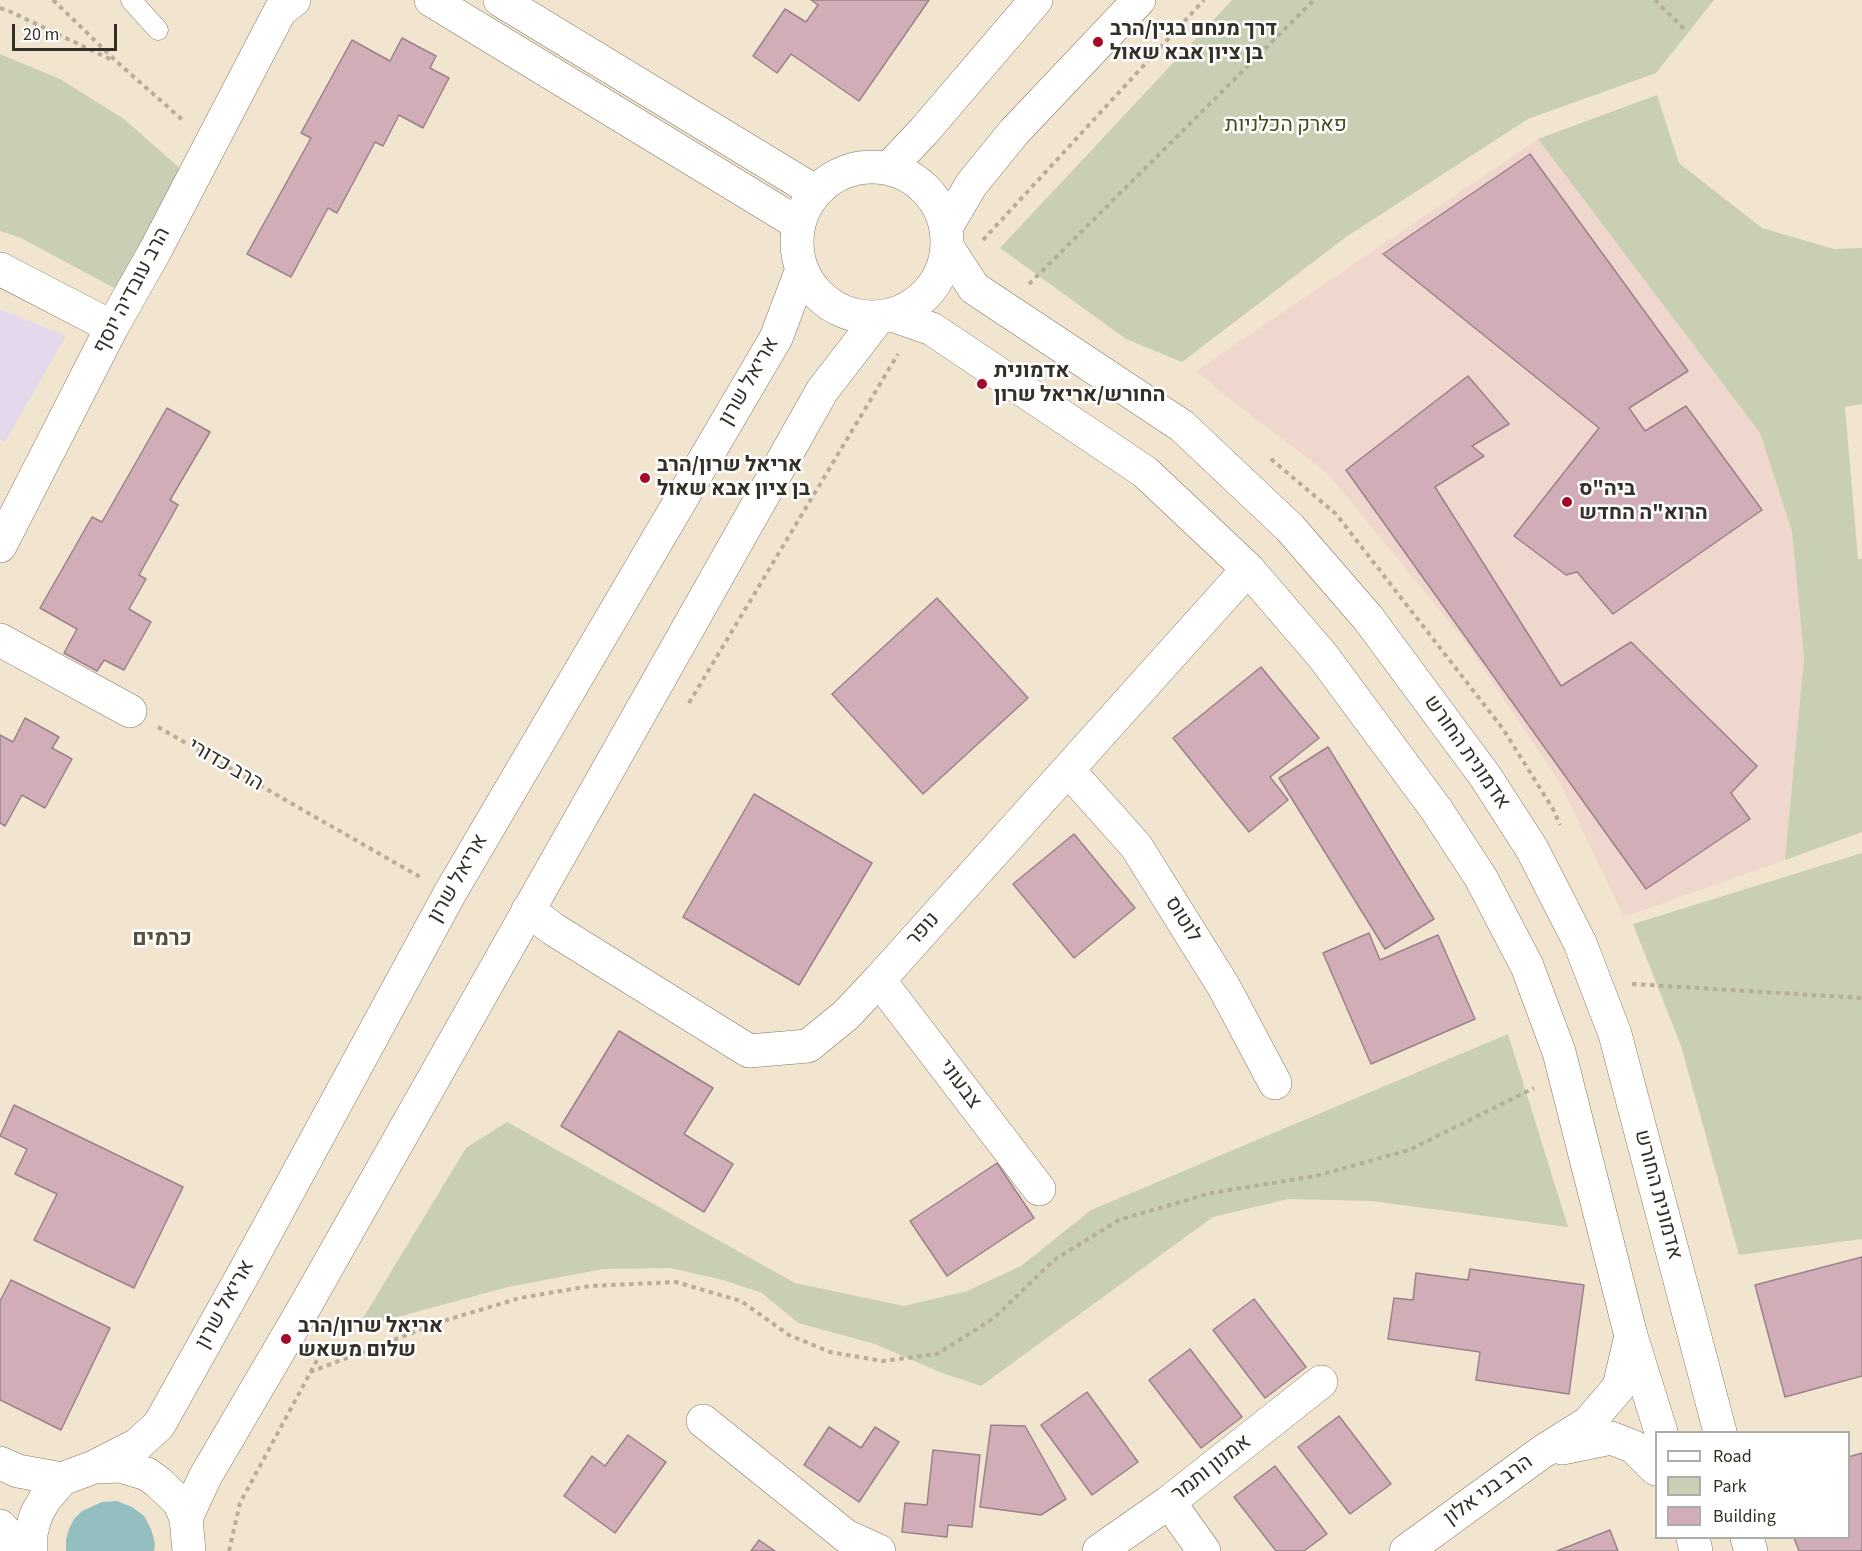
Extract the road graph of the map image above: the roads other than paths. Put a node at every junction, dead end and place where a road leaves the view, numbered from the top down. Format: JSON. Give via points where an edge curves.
{"nodes":[{"id":1,"x":131,"y":0,"type":"edge"},
{"id":2,"x":279,"y":0,"type":"edge"},
{"id":3,"x":294,"y":0,"type":"edge"},
{"id":4,"x":431,"y":0,"type":"edge"},
{"id":5,"x":500,"y":0,"type":"edge"},
{"id":6,"x":1036,"y":0,"type":"edge"},
{"id":7,"x":1139,"y":0,"type":"edge"},
{"id":8,"x":158,"y":30,"type":"dead end"},
{"id":9,"x":266,"y":36,"type":"junction"},
{"id":10,"x":889,"y":168,"type":"junction"},
{"id":11,"x":816,"y":192,"type":"junction"},
{"id":12,"x":799,"y":224,"type":"junction"},
{"id":13,"x":951,"y":247,"type":"junction"},
{"id":14,"x":0,"y":269,"type":"edge"},
{"id":15,"x":802,"y":269,"type":"junction"},
{"id":16,"x":896,"y":318,"type":"junction"},
{"id":17,"x":112,"y":327,"type":"junction"},
{"id":18,"x":0,"y":546,"type":"edge"},
{"id":19,"x":1248,"y":568,"type":"junction"},
{"id":20,"x":0,"y":640,"type":"edge"},
{"id":21,"x":130,"y":711,"type":"road end"},
{"id":22,"x":1068,"y":770,"type":"junction"},
{"id":23,"x":528,"y":910,"type":"junction"},
{"id":24,"x":879,"y":980,"type":"junction"},
{"id":25,"x":1275,"y":1083,"type":"dead end"},
{"id":26,"x":1039,"y":1189,"type":"dead end"},
{"id":27,"x":1631,"y":1336,"type":"junction"},
{"id":28,"x":1321,"y":1382,"type":"dead end"},
{"id":29,"x":703,"y":1421,"type":"dead end"},
{"id":30,"x":1661,"y":1431,"type":"edge"},
{"id":31,"x":1720,"y":1431,"type":"edge"},
{"id":32,"x":1542,"y":1452,"type":"junction"},
{"id":33,"x":0,"y":1463,"type":"edge"},
{"id":34,"x":94,"y":1467,"type":"junction"},
{"id":35,"x":1655,"y":1467,"type":"edge"},
{"id":36,"x":62,"y":1479,"type":"junction"},
{"id":37,"x":1169,"y":1502,"type":"junction"},
{"id":38,"x":186,"y":1518,"type":"junction"},
{"id":39,"x":0,"y":1526,"type":"edge"},
{"id":40,"x":22,"y":1551,"type":"edge"},
{"id":41,"x":31,"y":1551,"type":"edge"},
{"id":42,"x":189,"y":1551,"type":"edge"},
{"id":43,"x":879,"y":1551,"type":"edge"},
{"id":44,"x":1099,"y":1551,"type":"edge"},
{"id":45,"x":1204,"y":1551,"type":"edge"},
{"id":46,"x":1406,"y":1551,"type":"edge"}],
"edges":[{"from":1,"to":8,"type":"lane"},
{"from":2,"to":9,"type":"street","name":"הרב עובדיה יוסף"},
{"from":3,"to":9,"type":"street","name":"הרב עובדיה יוסף","via":[[280,11]]},
{"from":4,"to":12,"type":"street"},
{"from":5,"to":11,"type":"street"},
{"from":6,"to":10,"type":"street"},
{"from":7,"to":13,"type":"street","via":[[1014,132],[971,185]]},
{"from":9,"to":17,"type":"street","name":"הרב עובדיה יוסף"},
{"from":10,"to":11,"type":"street","via":[[868,166],[848,171]]},
{"from":10,"to":13,"type":"street","via":[[926,189],[939,206]]},
{"from":11,"to":12,"type":"street"},
{"from":12,"to":15,"type":"street","via":[[797,250]]},
{"from":13,"to":16,"type":"street","via":[[930,290]]},
{"from":13,"to":31,"type":"street","name":"אדמונית החורש","via":[[974,288],[1182,426],[1290,528],[1368,618],[1485,776],[1532,849],[1580,943],[1615,1034]]},
{"from":14,"to":17,"type":"street"},
{"from":15,"to":16,"type":"street","via":[[814,290],[832,305],[855,315]]},
{"from":15,"to":34,"type":"street","name":"אריאל שרון","via":[[776,338],[450,893],[159,1425],[137,1445]]},
{"from":16,"to":19,"type":"street","via":[[932,329],[1145,472]]},
{"from":16,"to":23,"type":"street","via":[[822,391]]},
{"from":17,"to":18,"type":"street","name":"הרב עובדיה יוסף"},
{"from":19,"to":22,"type":"street","name":"נופר"},
{"from":19,"to":27,"type":"street","via":[[1323,655],[1436,809],[1481,879],[1527,966],[1559,1052]]},
{"from":20,"to":21,"type":"street"},
{"from":22,"to":24,"type":"street","name":"נופר"},
{"from":22,"to":25,"type":"street","name":"לוטוס","via":[[1136,846],[1224,987]]},
{"from":23,"to":24,"type":"street","name":"נופר","via":[[749,1051],[808,1046],[846,1015]]},
{"from":23,"to":38,"type":"street","via":[[197,1491]]},
{"from":24,"to":26,"type":"street","name":"צבעוני"},
{"from":27,"to":30,"type":"street"},
{"from":27,"to":32,"type":"street","name":"הרב בני אלון","via":[[1619,1387],[1588,1423]]},
{"from":28,"to":37,"type":"street","name":"אמנון ותמר"},
{"from":29,"to":43,"type":"street","via":[[846,1536]]},
{"from":32,"to":35,"type":"street","name":"הרב בני אלון","via":[[1611,1438],[1634,1447]]},
{"from":32,"to":46,"type":"street","name":"הרב בני אלון"},
{"from":33,"to":36,"type":"street","via":[[18,1471]]},
{"from":34,"to":36,"type":"street"},
{"from":34,"to":38,"type":"street","via":[[120,1466],[147,1474],[179,1502]]},
{"from":36,"to":41,"type":"street","via":[[36,1515]]},
{"from":37,"to":44,"type":"street","name":"אמנון ותמר"},
{"from":37,"to":45,"type":"street"},
{"from":38,"to":42,"type":"street"},
{"from":39,"to":40,"type":"street"}]}
